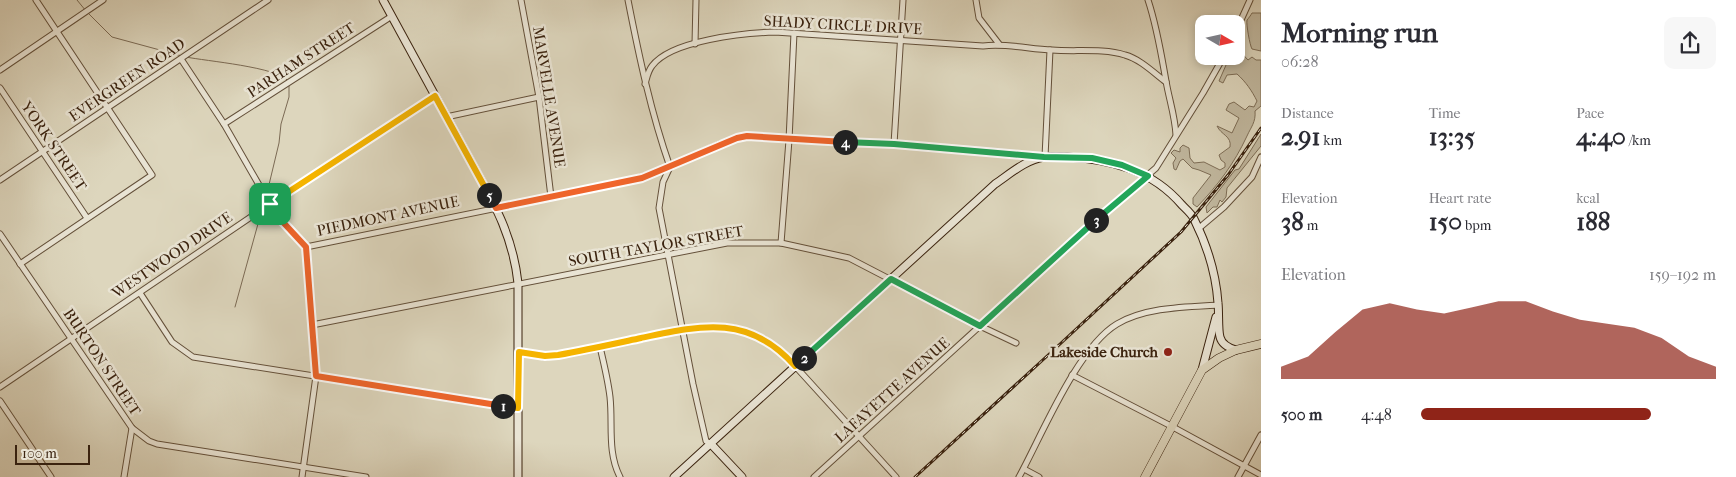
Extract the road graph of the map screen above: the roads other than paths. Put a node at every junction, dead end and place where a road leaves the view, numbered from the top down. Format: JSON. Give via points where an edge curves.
{"nodes":[{"id":1,"x":36,"y":0,"type":"edge"},
{"id":2,"x":103,"y":0,"type":"edge"},
{"id":3,"x":268,"y":0,"type":"edge"},
{"id":4,"x":383,"y":0,"type":"edge"},
{"id":5,"x":521,"y":0,"type":"edge"},
{"id":6,"x":628,"y":0,"type":"edge"},
{"id":7,"x":696,"y":0,"type":"edge"},
{"id":8,"x":903,"y":0,"type":"edge"},
{"id":9,"x":976,"y":0,"type":"edge"},
{"id":10,"x":1148,"y":0,"type":"edge"},
{"id":11,"x":1250,"y":0,"type":"edge"},
{"id":12,"x":1243,"y":15,"type":"edge"},
{"id":13,"x":392,"y":16,"type":"junction"},
{"id":14,"x":58,"y":31,"type":"junction"},
{"id":15,"x":794,"y":33,"type":"junction"},
{"id":16,"x":900,"y":40,"type":"junction"},
{"id":17,"x":695,"y":44,"type":"junction"},
{"id":18,"x":999,"y":44,"type":"junction"},
{"id":19,"x":1050,"y":50,"type":"junction"},
{"id":20,"x":181,"y":58,"type":"junction"},
{"id":21,"x":1220,"y":65,"type":"edge"},
{"id":22,"x":0,"y":70,"type":"edge"},
{"id":23,"x":1166,"y":82,"type":"junction"},
{"id":24,"x":645,"y":84,"type":"junction"},
{"id":25,"x":0,"y":88,"type":"edge"},
{"id":26,"x":435,"y":96,"type":"junction"},
{"id":27,"x":539,"y":97,"type":"junction"},
{"id":28,"x":108,"y":108,"type":"junction"},
{"id":29,"x":446,"y":117,"type":"junction"},
{"id":30,"x":224,"y":124,"type":"junction"},
{"id":31,"x":1176,"y":135,"type":"junction"},
{"id":32,"x":789,"y":140,"type":"junction"},
{"id":33,"x":894,"y":144,"type":"junction"},
{"id":34,"x":43,"y":151,"type":"junction"},
{"id":35,"x":1044,"y":157,"type":"junction"},
{"id":36,"x":1261,"y":157,"type":"edge"},
{"id":37,"x":670,"y":167,"type":"junction"},
{"id":38,"x":1148,"y":176,"type":"junction"},
{"id":39,"x":0,"y":180,"type":"edge"},
{"id":40,"x":551,"y":197,"type":"junction"},
{"id":41,"x":270,"y":204,"type":"junction"},
{"id":42,"x":496,"y":208,"type":"junction"},
{"id":43,"x":87,"y":218,"type":"junction"},
{"id":44,"x":1198,"y":229,"type":"junction"},
{"id":45,"x":0,"y":234,"type":"edge"},
{"id":46,"x":781,"y":243,"type":"junction"},
{"id":47,"x":306,"y":247,"type":"junction"},
{"id":48,"x":668,"y":254,"type":"junction"},
{"id":49,"x":20,"y":264,"type":"junction"},
{"id":50,"x":891,"y":279,"type":"junction"},
{"id":51,"x":518,"y":283,"type":"junction"},
{"id":52,"x":140,"y":293,"type":"junction"},
{"id":53,"x":1218,"y":308,"type":"junction"},
{"id":54,"x":312,"y":325,"type":"junction"},
{"id":55,"x":980,"y":326,"type":"junction"},
{"id":56,"x":682,"y":329,"type":"junction"},
{"id":57,"x":71,"y":338,"type":"junction"},
{"id":58,"x":1016,"y":343,"type":"dead end"},
{"id":59,"x":1261,"y":344,"type":"edge"},
{"id":60,"x":600,"y":347,"type":"junction"},
{"id":61,"x":1236,"y":350,"type":"junction"},
{"id":62,"x":519,"y":352,"type":"junction"},
{"id":63,"x":795,"y":366,"type":"junction"},
{"id":64,"x":1202,"y":370,"type":"junction"},
{"id":65,"x":1072,"y":375,"type":"junction"},
{"id":66,"x":316,"y":376,"type":"junction"},
{"id":67,"x":0,"y":387,"type":"edge"},
{"id":68,"x":0,"y":401,"type":"edge"},
{"id":69,"x":518,"y":408,"type":"junction"},
{"id":70,"x":1171,"y":426,"type":"junction"},
{"id":71,"x":132,"y":428,"type":"junction"},
{"id":72,"x":1261,"y":435,"type":"edge"},
{"id":73,"x":859,"y":436,"type":"junction"},
{"id":74,"x":711,"y":444,"type":"junction"},
{"id":75,"x":1244,"y":466,"type":"junction"},
{"id":76,"x":304,"y":467,"type":"junction"},
{"id":77,"x":1024,"y":469,"type":"junction"},
{"id":78,"x":1261,"y":475,"type":"edge"},
{"id":79,"x":51,"y":477,"type":"edge"},
{"id":80,"x":124,"y":477,"type":"edge"},
{"id":81,"x":302,"y":477,"type":"edge"},
{"id":82,"x":366,"y":477,"type":"edge"},
{"id":83,"x":518,"y":477,"type":"edge"},
{"id":84,"x":620,"y":477,"type":"edge"},
{"id":85,"x":674,"y":477,"type":"edge"},
{"id":86,"x":742,"y":477,"type":"edge"},
{"id":87,"x":814,"y":477,"type":"edge"},
{"id":88,"x":896,"y":477,"type":"edge"},
{"id":89,"x":1019,"y":477,"type":"edge"},
{"id":90,"x":1039,"y":477,"type":"edge"},
{"id":91,"x":1145,"y":477,"type":"edge"},
{"id":92,"x":1238,"y":477,"type":"edge"}],
"edges":[{"from":1,"to":14,"type":"street"},
{"from":2,"to":14,"type":"street"},
{"from":3,"to":20,"type":"street","name":"EVERGREEN ROAD"},
{"from":4,"to":13,"type":"street"},
{"from":5,"to":27,"type":"street","name":"MARVELLE AVENUE"},
{"from":6,"to":24,"type":"street"},
{"from":7,"to":17,"type":"street"},
{"from":8,"to":16,"type":"street"},
{"from":9,"to":18,"type":"street","via":[[979,18]]},
{"from":10,"to":23,"type":"street","via":[[1162,52]]},
{"from":11,"to":12,"type":"street"},
{"from":13,"to":26,"type":"street"},
{"from":13,"to":30,"type":"street","name":"PARHAM STREET"},
{"from":14,"to":22,"type":"street"},
{"from":14,"to":28,"type":"street"},
{"from":15,"to":16,"type":"street","name":"SHADY CIRCLE DRIVE"},
{"from":15,"to":17,"type":"street","name":"SHADY CIRCLE DRIVE","via":[[743,33]]},
{"from":15,"to":32,"type":"street"},
{"from":16,"to":18,"type":"street","name":"SHADY CIRCLE DRIVE","via":[[983,46]]},
{"from":16,"to":33,"type":"street"},
{"from":17,"to":24,"type":"street","name":"SHADY CIRCLE DRIVE","via":[[660,58],[652,65]]},
{"from":18,"to":19,"type":"street","name":"SHADY CIRCLE DRIVE"},
{"from":19,"to":23,"type":"street","via":[[1126,55]]},
{"from":19,"to":35,"type":"street"},
{"from":20,"to":28,"type":"street","name":"EVERGREEN ROAD"},
{"from":20,"to":30,"type":"street"},
{"from":21,"to":31,"type":"street","name":"LAFAYETTE AVENUE"},
{"from":23,"to":31,"type":"street"},
{"from":24,"to":37,"type":"street"},
{"from":25,"to":34,"type":"street","name":"YORK STREET"},
{"from":26,"to":29,"type":"street"},
{"from":26,"to":41,"type":"street","name":"WESTWOOD DRIVE"},
{"from":27,"to":29,"type":"street"},
{"from":27,"to":40,"type":"street","name":"MARVELLE AVENUE"},
{"from":28,"to":34,"type":"street","name":"EVERGREEN ROAD"},
{"from":28,"to":43,"type":"street","via":[[152,175]]},
{"from":29,"to":42,"type":"street"},
{"from":30,"to":41,"type":"street"},
{"from":31,"to":38,"type":"street","name":"LAFAYETTE AVENUE"},
{"from":32,"to":33,"type":"street","name":"PIEDMONT AVENUE"},
{"from":32,"to":37,"type":"street","name":"PIEDMONT AVENUE","via":[[737,138]]},
{"from":32,"to":46,"type":"street"},
{"from":33,"to":35,"type":"street","name":"PIEDMONT AVENUE"},
{"from":34,"to":39,"type":"street","name":"EVERGREEN ROAD"},
{"from":34,"to":43,"type":"street","name":"YORK STREET"},
{"from":35,"to":38,"type":"street","name":"PIEDMONT AVENUE","via":[[1092,158]]},
{"from":35,"to":50,"type":"street","via":[[1018,167],[994,184]]},
{"from":36,"to":44,"type":"street","via":[[1252,177]]},
{"from":37,"to":40,"type":"street","name":"PIEDMONT AVENUE","via":[[628,182]]},
{"from":37,"to":48,"type":"street","via":[[663,182],[659,208]]},
{"from":38,"to":44,"type":"street","name":"PIEDMONT AVENUE","via":[[1178,199],[1194,218]]},
{"from":38,"to":55,"type":"street","name":"LAFAYETTE AVENUE"},
{"from":40,"to":42,"type":"street","name":"PIEDMONT AVENUE"},
{"from":41,"to":47,"type":"street"},
{"from":41,"to":52,"type":"street","name":"WESTWOOD DRIVE"},
{"from":42,"to":47,"type":"street","name":"PIEDMONT AVENUE"},
{"from":42,"to":51,"type":"street","via":[[512,247]]},
{"from":43,"to":49,"type":"street"},
{"from":44,"to":53,"type":"street","via":[[1215,278]]},
{"from":45,"to":49,"type":"street","name":"BURTON STREET"},
{"from":46,"to":48,"type":"street","name":"SOUTH TAYLOR STREET","via":[[727,243]]},
{"from":46,"to":50,"type":"street","name":"SOUTH TAYLOR STREET","via":[[849,258]]},
{"from":47,"to":54,"type":"street"},
{"from":48,"to":51,"type":"street","name":"SOUTH TAYLOR STREET"},
{"from":48,"to":56,"type":"street"},
{"from":49,"to":57,"type":"street","name":"BURTON STREET"},
{"from":50,"to":55,"type":"street","name":"SOUTH TAYLOR STREET"},
{"from":50,"to":63,"type":"street"},
{"from":51,"to":54,"type":"street","name":"SOUTH TAYLOR STREET"},
{"from":51,"to":62,"type":"street"},
{"from":52,"to":57,"type":"street","name":"WESTWOOD DRIVE"},
{"from":52,"to":66,"type":"street","via":[[172,342],[193,357]]},
{"from":53,"to":61,"type":"street","via":[[1220,340]]},
{"from":53,"to":64,"type":"street"},
{"from":53,"to":65,"type":"street","via":[[1184,307],[1141,314],[1118,323],[1100,339]]},
{"from":54,"to":66,"type":"street"},
{"from":55,"to":58,"type":"street","name":"SOUTH TAYLOR STREET"},
{"from":55,"to":73,"type":"street","name":"LAFAYETTE AVENUE"},
{"from":56,"to":60,"type":"street"},
{"from":56,"to":63,"type":"street","via":[[722,327],[746,332],[764,339]]},
{"from":56,"to":74,"type":"street","via":[[706,441]]},
{"from":57,"to":67,"type":"street","name":"WESTWOOD DRIVE"},
{"from":57,"to":71,"type":"street","name":"BURTON STREET"},
{"from":59,"to":61,"type":"main road"},
{"from":60,"to":62,"type":"street","via":[[545,356]]},
{"from":60,"to":84,"type":"street","via":[[610,398],[611,448]]},
{"from":61,"to":64,"type":"main road"},
{"from":62,"to":69,"type":"street"},
{"from":63,"to":73,"type":"street"},
{"from":63,"to":74,"type":"street"},
{"from":64,"to":70,"type":"main road"},
{"from":65,"to":70,"type":"street"},
{"from":65,"to":77,"type":"street"},
{"from":66,"to":69,"type":"street"},
{"from":66,"to":76,"type":"street"},
{"from":68,"to":79,"type":"street"},
{"from":69,"to":83,"type":"street"},
{"from":70,"to":75,"type":"street"},
{"from":70,"to":91,"type":"main road"},
{"from":71,"to":76,"type":"street","name":"BURTON STREET","via":[[157,444]]},
{"from":71,"to":80,"type":"street"},
{"from":72,"to":75,"type":"street"},
{"from":73,"to":87,"type":"street","name":"LAFAYETTE AVENUE"},
{"from":73,"to":88,"type":"street"},
{"from":74,"to":85,"type":"street"},
{"from":74,"to":86,"type":"street"},
{"from":75,"to":78,"type":"street"},
{"from":75,"to":92,"type":"street"},
{"from":76,"to":81,"type":"street"},
{"from":76,"to":82,"type":"street","name":"BURTON STREET"},
{"from":77,"to":89,"type":"street"},
{"from":77,"to":90,"type":"street"}]}
